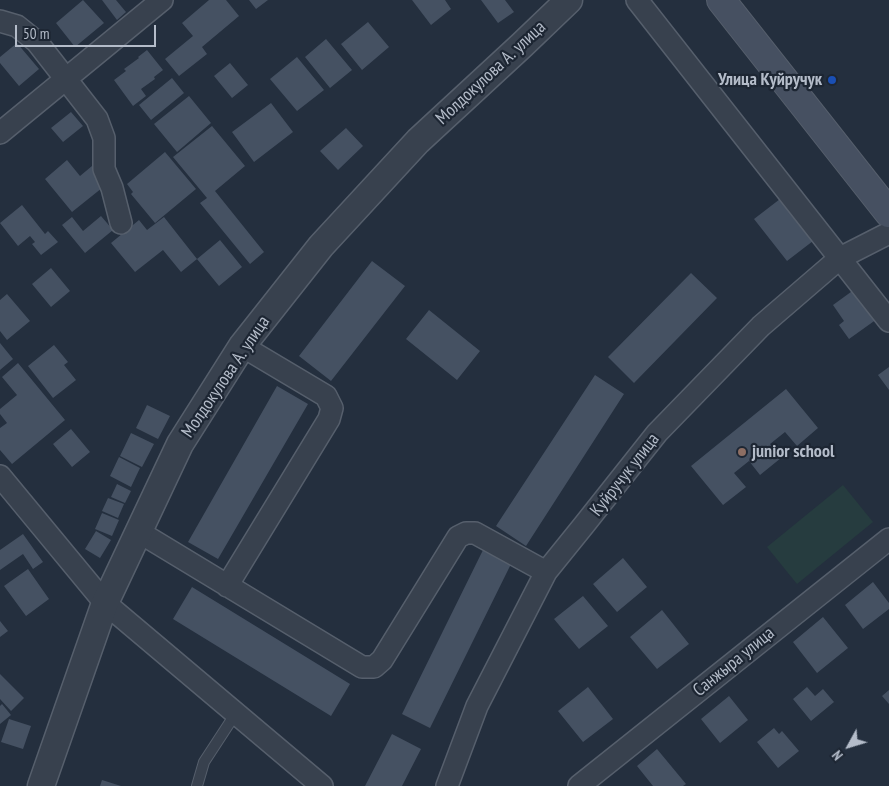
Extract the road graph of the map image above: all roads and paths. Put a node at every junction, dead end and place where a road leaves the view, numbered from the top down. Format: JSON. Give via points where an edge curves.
{"nodes":[{"id":1,"x":162,"y":0,"type":"edge"},
{"id":2,"x":569,"y":0,"type":"edge"},
{"id":3,"x":637,"y":0,"type":"edge"},
{"id":4,"x":721,"y":0,"type":"edge"},
{"id":5,"x":0,"y":21,"type":"edge"},
{"id":6,"x":66,"y":79,"type":"junction"},
{"id":7,"x":0,"y":132,"type":"edge"},
{"id":8,"x":889,"y":213,"type":"edge"},
{"id":9,"x":122,"y":223,"type":"dead end"},
{"id":10,"x":889,"y":233,"type":"edge"},
{"id":11,"x":840,"y":258,"type":"junction"},
{"id":12,"x":889,"y":321,"type":"edge"},
{"id":13,"x":242,"y":346,"type":"junction"},
{"id":14,"x":0,"y":476,"type":"edge"},
{"id":15,"x":138,"y":532,"type":"junction"},
{"id":16,"x":889,"y":539,"type":"edge"},
{"id":17,"x":546,"y":572,"type":"junction"},
{"id":18,"x":227,"y":586,"type":"junction"},
{"id":19,"x":105,"y":603,"type":"junction"},
{"id":20,"x":236,"y":713,"type":"junction"},
{"id":21,"x":41,"y":786,"type":"edge"},
{"id":22,"x":197,"y":786,"type":"edge"},
{"id":23,"x":322,"y":786,"type":"edge"},
{"id":24,"x":447,"y":786,"type":"edge"},
{"id":25,"x":579,"y":786,"type":"edge"}],
"edges":[{"from":1,"to":6,"type":"street"},
{"from":2,"to":13,"type":"street","name":"Молдокулова А. улица","via":[[418,142],[321,246]]},
{"from":3,"to":11,"type":"street"},
{"from":4,"to":8,"type":"main road"},
{"from":5,"to":6,"type":"street","via":[[17,26],[37,42]]},
{"from":6,"to":7,"type":"street"},
{"from":6,"to":9,"type":"street","via":[[97,119],[104,138],[104,170]]},
{"from":10,"to":11,"type":"street","name":"Куйручук улица"},
{"from":11,"to":12,"type":"street"},
{"from":11,"to":17,"type":"street","name":"Куйручук улица","via":[[761,326],[657,433]]},
{"from":13,"to":15,"type":"street","name":"Молдокулова А. улица","via":[[180,444]]},
{"from":13,"to":18,"type":"street","via":[[326,396],[332,408],[329,419]]},
{"from":14,"to":19,"type":"street"},
{"from":15,"to":18,"type":"street"},
{"from":15,"to":19,"type":"street","name":"Молдокулова А. улица"},
{"from":16,"to":25,"type":"street","name":"Санжыра улица"},
{"from":17,"to":18,"type":"street","via":[[475,533],[466,533],[458,538],[382,660],[374,667],[362,668]]},
{"from":17,"to":24,"type":"street","name":"Куйручук улица","via":[[477,706]]},
{"from":19,"to":20,"type":"street"},
{"from":19,"to":21,"type":"street","name":"Молдокулова А. улица"},
{"from":20,"to":22,"type":"lane","via":[[204,762]]},
{"from":20,"to":23,"type":"street"}]}
